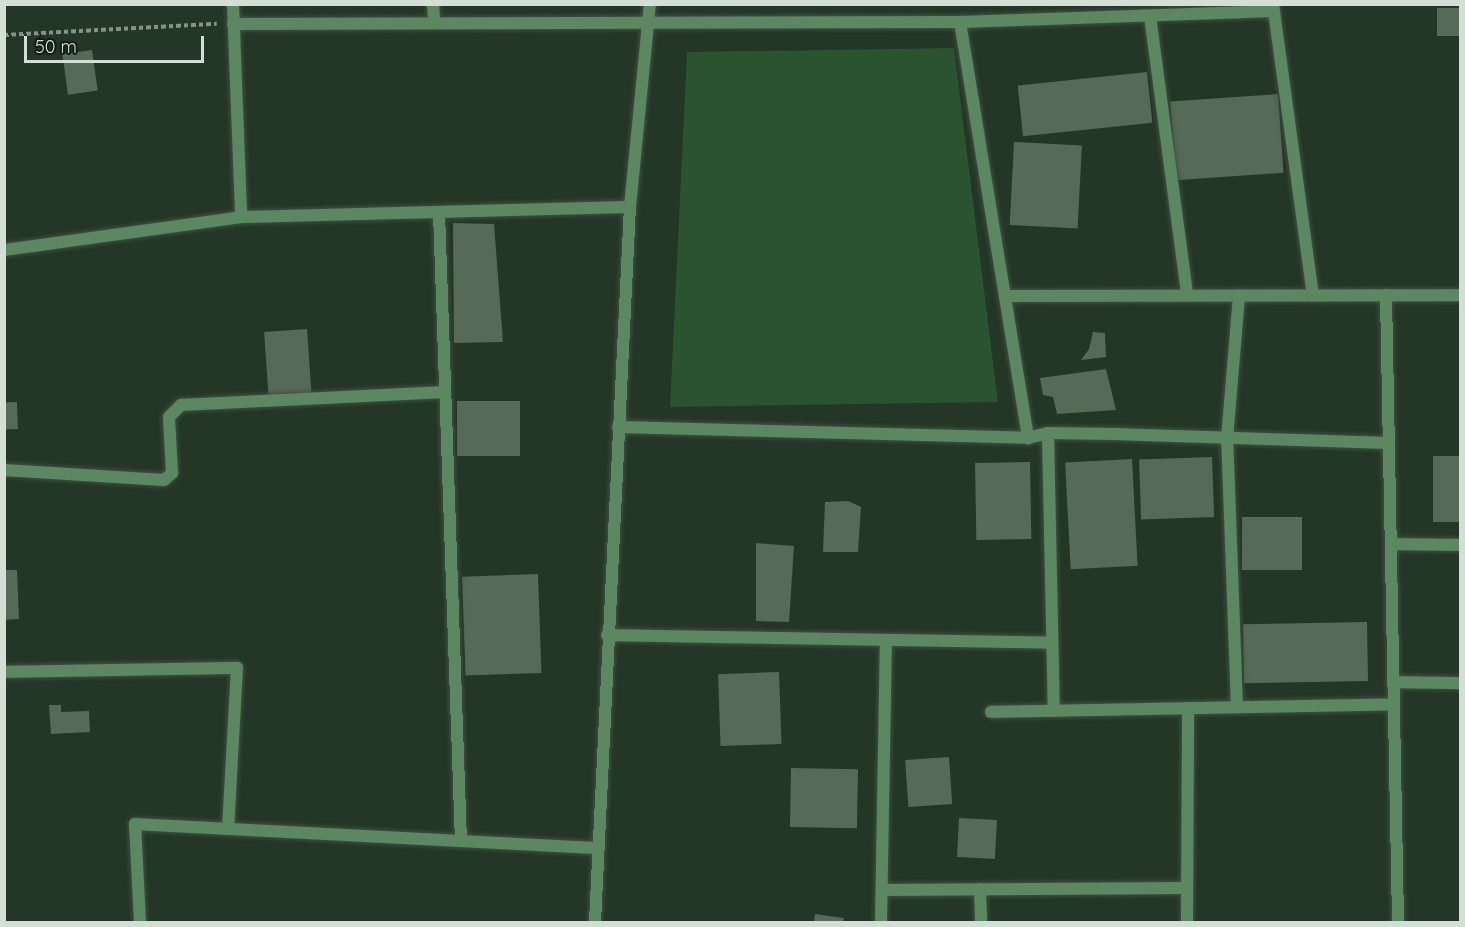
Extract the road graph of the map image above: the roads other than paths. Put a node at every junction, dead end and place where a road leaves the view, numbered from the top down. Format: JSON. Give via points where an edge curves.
{"nodes":[{"id":1,"x":232,"y":4,"type":"edge"},
{"id":2,"x":433,"y":4,"type":"edge"},
{"id":3,"x":650,"y":4,"type":"edge"},
{"id":4,"x":1273,"y":8,"type":"edge"},
{"id":5,"x":1150,"y":16,"type":"junction"},
{"id":6,"x":434,"y":20,"type":"junction"},
{"id":7,"x":960,"y":22,"type":"junction"},
{"id":8,"x":233,"y":24,"type":"junction"},
{"id":9,"x":648,"y":25,"type":"junction"},
{"id":10,"x":630,"y":207,"type":"junction"},
{"id":11,"x":439,"y":212,"type":"junction"},
{"id":12,"x":241,"y":218,"type":"junction"},
{"id":13,"x":4,"y":250,"type":"edge"},
{"id":14,"x":1187,"y":295,"type":"junction"},
{"id":15,"x":1239,"y":295,"type":"junction"},
{"id":16,"x":1313,"y":295,"type":"junction"},
{"id":17,"x":1386,"y":295,"type":"junction"},
{"id":18,"x":1461,"y":295,"type":"edge"},
{"id":19,"x":1005,"y":296,"type":"junction"},
{"id":20,"x":445,"y":392,"type":"junction"},
{"id":21,"x":618,"y":427,"type":"junction"},
{"id":22,"x":1048,"y":433,"type":"junction"},
{"id":23,"x":1028,"y":438,"type":"junction"},
{"id":24,"x":1227,"y":439,"type":"junction"},
{"id":25,"x":1389,"y":443,"type":"junction"},
{"id":26,"x":4,"y":470,"type":"edge"},
{"id":27,"x":1391,"y":544,"type":"junction"},
{"id":28,"x":1461,"y":545,"type":"edge"},
{"id":29,"x":608,"y":635,"type":"junction"},
{"id":30,"x":886,"y":640,"type":"junction"},
{"id":31,"x":1052,"y":643,"type":"junction"},
{"id":32,"x":4,"y":672,"type":"edge"},
{"id":33,"x":1393,"y":682,"type":"junction"},
{"id":34,"x":1461,"y":683,"type":"edge"},
{"id":35,"x":1394,"y":704,"type":"junction"},
{"id":36,"x":1237,"y":707,"type":"junction"},
{"id":37,"x":1188,"y":708,"type":"junction"},
{"id":38,"x":1054,"y":711,"type":"junction"},
{"id":39,"x":991,"y":712,"type":"dead end"},
{"id":40,"x":228,"y":829,"type":"junction"},
{"id":41,"x":461,"y":841,"type":"junction"},
{"id":42,"x":598,"y":848,"type":"junction"},
{"id":43,"x":1186,"y":888,"type":"junction"},
{"id":44,"x":980,"y":889,"type":"junction"},
{"id":45,"x":882,"y":890,"type":"junction"},
{"id":46,"x":140,"y":922,"type":"edge"},
{"id":47,"x":595,"y":922,"type":"edge"},
{"id":48,"x":881,"y":922,"type":"edge"},
{"id":49,"x":981,"y":922,"type":"edge"},
{"id":50,"x":1187,"y":922,"type":"edge"},
{"id":51,"x":1398,"y":922,"type":"edge"}],
"edges":[{"from":1,"to":8,"type":"street"},
{"from":2,"to":6,"type":"street"},
{"from":3,"to":9,"type":"street"},
{"from":4,"to":5,"type":"street"},
{"from":4,"to":16,"type":"street"},
{"from":5,"to":7,"type":"street"},
{"from":5,"to":14,"type":"street"},
{"from":6,"to":8,"type":"street"},
{"from":6,"to":9,"type":"street"},
{"from":7,"to":9,"type":"street"},
{"from":7,"to":19,"type":"street"},
{"from":8,"to":12,"type":"street"},
{"from":9,"to":10,"type":"street"},
{"from":10,"to":11,"type":"street"},
{"from":10,"to":21,"type":"street"},
{"from":11,"to":12,"type":"street"},
{"from":11,"to":20,"type":"street"},
{"from":12,"to":13,"type":"street"},
{"from":14,"to":15,"type":"street"},
{"from":14,"to":19,"type":"street"},
{"from":15,"to":16,"type":"street"},
{"from":15,"to":24,"type":"street"},
{"from":16,"to":17,"type":"street"},
{"from":17,"to":18,"type":"street"},
{"from":17,"to":25,"type":"street"},
{"from":19,"to":23,"type":"street"},
{"from":20,"to":26,"type":"street","via":[[181,405],[169,417],[172,473],[164,480]]},
{"from":20,"to":41,"type":"street"},
{"from":21,"to":23,"type":"street"},
{"from":21,"to":29,"type":"street"},
{"from":22,"to":23,"type":"street"},
{"from":22,"to":24,"type":"street"},
{"from":22,"to":31,"type":"street"},
{"from":24,"to":25,"type":"street"},
{"from":24,"to":36,"type":"street"},
{"from":25,"to":27,"type":"street"},
{"from":27,"to":28,"type":"street"},
{"from":27,"to":33,"type":"street"},
{"from":29,"to":30,"type":"street"},
{"from":29,"to":42,"type":"street"},
{"from":30,"to":31,"type":"street"},
{"from":30,"to":45,"type":"street"},
{"from":31,"to":38,"type":"street"},
{"from":32,"to":40,"type":"street","via":[[237,668]]},
{"from":33,"to":34,"type":"street"},
{"from":33,"to":35,"type":"street"},
{"from":35,"to":36,"type":"street"},
{"from":35,"to":51,"type":"street"},
{"from":36,"to":37,"type":"street"},
{"from":37,"to":38,"type":"street"},
{"from":37,"to":43,"type":"street"},
{"from":38,"to":39,"type":"street"},
{"from":40,"to":41,"type":"street"},
{"from":40,"to":46,"type":"street","via":[[135,824]]},
{"from":41,"to":42,"type":"street"},
{"from":42,"to":47,"type":"street"},
{"from":43,"to":44,"type":"street"},
{"from":43,"to":50,"type":"street"},
{"from":44,"to":45,"type":"street"},
{"from":44,"to":49,"type":"street"},
{"from":45,"to":48,"type":"street"}]}
